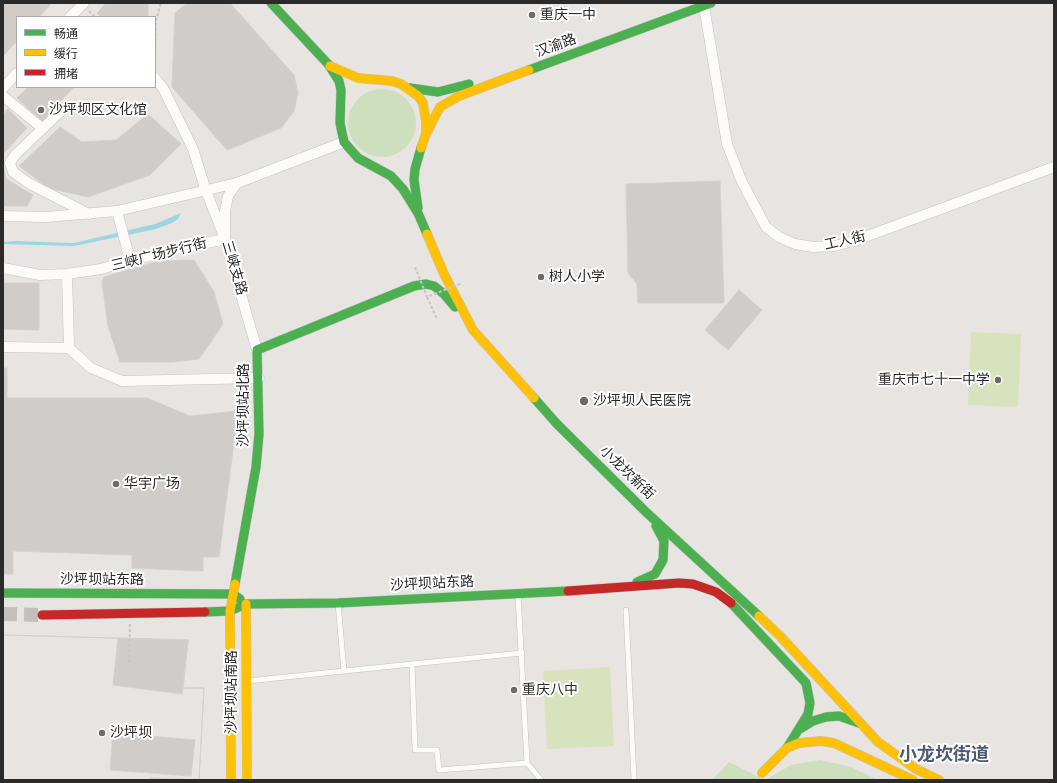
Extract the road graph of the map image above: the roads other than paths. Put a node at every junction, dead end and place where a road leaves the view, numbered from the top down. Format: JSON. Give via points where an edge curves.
{"nodes":[{"id":1,"x":84,"y":3,"type":"edge"},
{"id":2,"x":271,"y":3,"type":"edge"},
{"id":3,"x":708,"y":4,"type":"edge"},
{"id":4,"x":656,"y":13,"type":"dead end"},
{"id":5,"x":71,"y":16,"type":"edge"},
{"id":6,"x":328,"y":65,"type":"junction"},
{"id":7,"x":16,"y":75,"type":"edge"},
{"id":8,"x":156,"y":79,"type":"edge"},
{"id":9,"x":3,"y":88,"type":"edge"},
{"id":10,"x":410,"y":88,"type":"junction"},
{"id":11,"x":3,"y":96,"type":"edge"},
{"id":12,"x":60,"y":112,"type":"dead end"},
{"id":13,"x":42,"y":128,"type":"junction"},
{"id":14,"x":426,"y":134,"type":"junction"},
{"id":15,"x":344,"y":142,"type":"junction"},
{"id":16,"x":1054,"y":167,"type":"edge"},
{"id":17,"x":237,"y":184,"type":"junction"},
{"id":18,"x":206,"y":191,"type":"junction"},
{"id":19,"x":117,"y":211,"type":"junction"},
{"id":20,"x":418,"y":213,"type":"junction"},
{"id":21,"x":89,"y":214,"type":"junction"},
{"id":22,"x":3,"y":216,"type":"edge"},
{"id":23,"x":225,"y":239,"type":"junction"},
{"id":24,"x":130,"y":260,"type":"junction"},
{"id":25,"x":3,"y":268,"type":"edge"},
{"id":26,"x":67,"y":274,"type":"junction"},
{"id":27,"x":473,"y":330,"type":"junction"},
{"id":28,"x":3,"y":347,"type":"edge"},
{"id":29,"x":69,"y":348,"type":"junction"},
{"id":30,"x":257,"y":350,"type":"junction"},
{"id":31,"x":259,"y":378,"type":"junction"},
{"id":32,"x":646,"y":512,"type":"junction"},
{"id":33,"x":619,"y":586,"type":"junction"},
{"id":34,"x":3,"y":593,"type":"edge"},
{"id":35,"x":232,"y":594,"type":"junction"},
{"id":36,"x":518,"y":594,"type":"junction"},
{"id":37,"x":338,"y":603,"type":"junction"},
{"id":38,"x":246,"y":604,"type":"junction"},
{"id":39,"x":626,"y":610,"type":"dead end"},
{"id":40,"x":230,"y":611,"type":"junction"},
{"id":41,"x":42,"y":615,"type":"tunnel mouth"},
{"id":42,"x":522,"y":653,"type":"junction"},
{"id":43,"x":412,"y":664,"type":"junction"},
{"id":44,"x":344,"y":671,"type":"junction"},
{"id":45,"x":246,"y":681,"type":"junction"},
{"id":46,"x":859,"y":722,"type":"junction"},
{"id":47,"x":799,"y":730,"type":"junction"},
{"id":48,"x":787,"y":748,"type":"junction"},
{"id":49,"x":528,"y":763,"type":"junction"},
{"id":50,"x":887,"y":767,"type":"junction"},
{"id":51,"x":762,"y":773,"type":"dead end"},
{"id":52,"x":231,"y":780,"type":"edge"},
{"id":53,"x":247,"y":780,"type":"edge"},
{"id":54,"x":541,"y":780,"type":"edge"},
{"id":55,"x":634,"y":780,"type":"edge"},
{"id":56,"x":913,"y":780,"type":"edge"},
{"id":57,"x":939,"y":780,"type":"edge"}],
"edges":[{"from":1,"to":5,"type":"street"},
{"from":2,"to":6,"type":"main road","name":"小龙坎新街"},
{"from":3,"to":14,"type":"main road","name":"汉渝路","via":[[459,96],[440,107]]},
{"from":3,"to":16,"type":"street","name":"工人街","via":[[727,144],[742,182],[766,227],[779,237],[795,244],[814,247],[854,241]]},
{"from":4,"to":10,"type":"main road","name":"汉渝路","via":[[460,87],[429,92]]},
{"from":6,"to":10,"type":"main road","name":"小龙坎新街","via":[[358,78],[392,81]]},
{"from":6,"to":15,"type":"main road","name":"小龙坎新街","via":[[339,81],[341,90],[340,123]]},
{"from":7,"to":9,"type":"street"},
{"from":8,"to":18,"type":"street","name":"三峡广场步行街","via":[[163,88],[193,149]]},
{"from":10,"to":14,"type":"main road","name":"小龙坎新街","via":[[423,103]]},
{"from":11,"to":13,"type":"street"},
{"from":12,"to":13,"type":"street"},
{"from":13,"to":21,"type":"street","via":[[15,155],[10,163],[13,172],[30,184]]},
{"from":14,"to":20,"type":"main road","name":"小龙坎新街","via":[[415,169]]},
{"from":15,"to":17,"type":"street"},
{"from":15,"to":20,"type":"main road","name":"小龙坎新街","via":[[358,158],[391,176],[403,189]]},
{"from":17,"to":18,"type":"street"},
{"from":17,"to":23,"type":"street","name":"三峡支路","via":[[228,196]]},
{"from":18,"to":19,"type":"street"},
{"from":18,"to":23,"type":"street","name":"三峡广场步行街"},
{"from":19,"to":21,"type":"street"},
{"from":19,"to":24,"type":"street"},
{"from":20,"to":27,"type":"main road","name":"小龙坎新街","via":[[444,274]]},
{"from":21,"to":22,"type":"street"},
{"from":23,"to":24,"type":"street","name":"三峡广场步行街"},
{"from":23,"to":30,"type":"street","name":"三峡支路"},
{"from":24,"to":26,"type":"street","name":"三峡广场步行街","via":[[101,269]]},
{"from":25,"to":26,"type":"street","name":"三峡广场步行街","via":[[40,275]]},
{"from":26,"to":29,"type":"street"},
{"from":27,"to":30,"type":"main road","name":"沙坪坝站北路","via":[[444,294],[434,286],[426,284],[414,286]]},
{"from":27,"to":32,"type":"main road","name":"小龙坎新街","via":[[557,424]]},
{"from":28,"to":29,"type":"street"},
{"from":29,"to":31,"type":"street","via":[[91,368],[122,381]]},
{"from":30,"to":31,"type":"main road","name":"沙坪坝站北路"},
{"from":31,"to":35,"type":"main road","name":"沙坪坝站北路","via":[[256,467]]},
{"from":32,"to":33,"type":"main road","via":[[662,533],[663,560],[655,574]]},
{"from":32,"to":46,"type":"main road","name":"小龙坎新街","via":[[780,636]]},
{"from":33,"to":36,"type":"main road","name":"沙坪坝站东路"},
{"from":33,"to":47,"type":"main road","via":[[693,584],[716,592],[728,600],[806,683],[810,703],[808,714]]},
{"from":34,"to":35,"type":"main road","name":"沙坪坝站东路"},
{"from":35,"to":38,"type":"main road"},
{"from":35,"to":40,"type":"main road","name":"沙坪坝站北路"},
{"from":36,"to":37,"type":"main road","name":"沙坪坝站东路"},
{"from":36,"to":42,"type":"lane"},
{"from":37,"to":38,"type":"main road","name":"沙坪坝站东路"},
{"from":37,"to":44,"type":"lane"},
{"from":38,"to":40,"type":"main road","name":"沙坪坝站东路"},
{"from":38,"to":45,"type":"main road","name":"沙坪坝站南路"},
{"from":39,"to":55,"type":"lane"},
{"from":40,"to":41,"type":"main road","name":"沙坪坝站东路"},
{"from":40,"to":52,"type":"main road","name":"沙坪坝站南路"},
{"from":42,"to":43,"type":"lane"},
{"from":42,"to":49,"type":"lane"},
{"from":43,"to":44,"type":"lane"},
{"from":43,"to":49,"type":"lane","via":[[415,750],[437,750],[439,770]]},
{"from":44,"to":45,"type":"lane"},
{"from":45,"to":53,"type":"main road","name":"沙坪坝站南路"},
{"from":46,"to":47,"type":"main road","via":[[839,716],[826,717],[813,721]]},
{"from":46,"to":50,"type":"main road"},
{"from":46,"to":57,"type":"main road","via":[[891,753]]},
{"from":47,"to":48,"type":"main road"},
{"from":48,"to":50,"type":"main road","via":[[798,742],[834,743]]},
{"from":48,"to":51,"type":"main road"},
{"from":49,"to":54,"type":"lane"},
{"from":50,"to":56,"type":"main road"}]}
